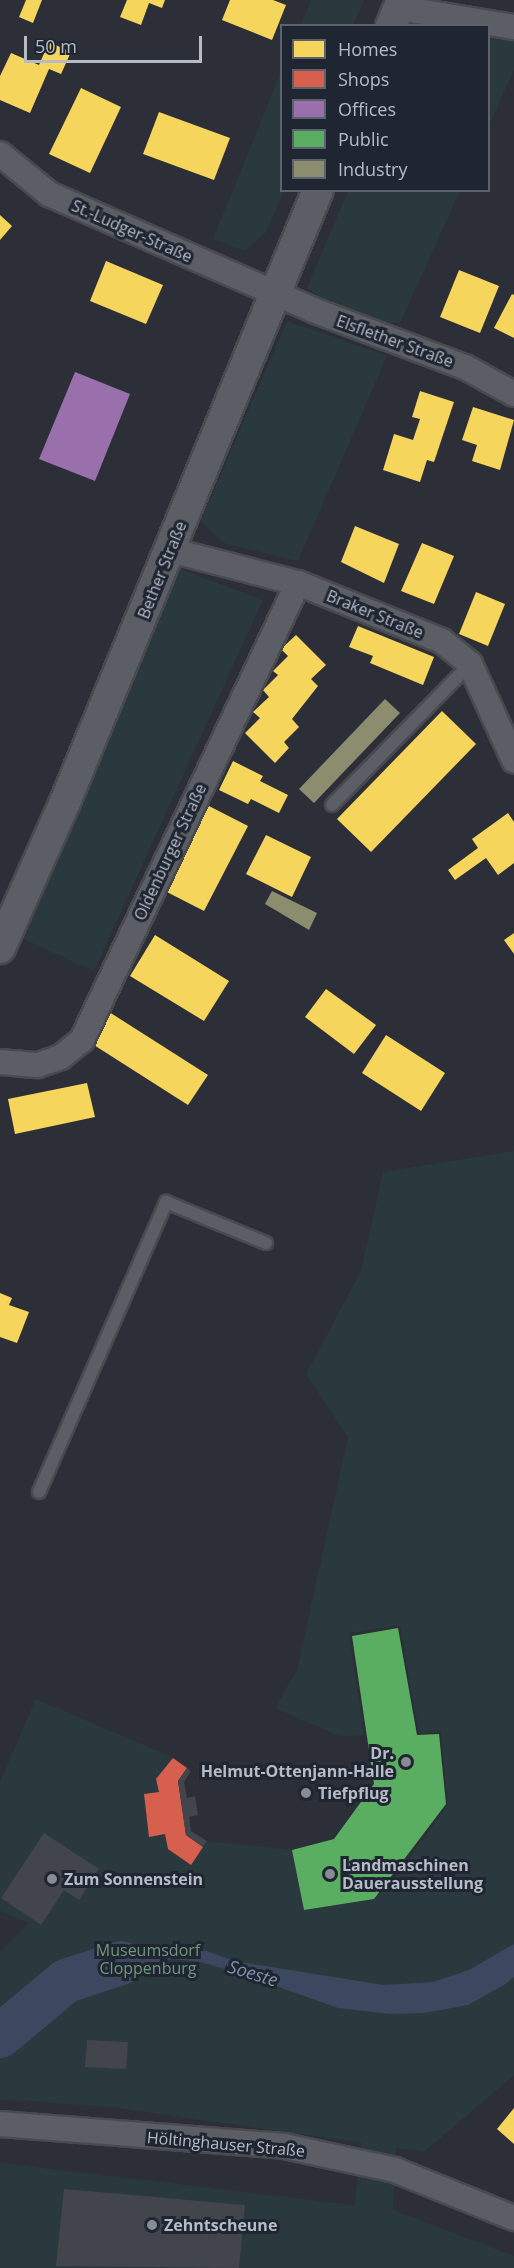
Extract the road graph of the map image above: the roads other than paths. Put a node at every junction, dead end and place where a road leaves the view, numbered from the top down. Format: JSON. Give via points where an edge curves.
{"nodes":[{"id":1,"x":397,"y":11,"type":"edge"},
{"id":2,"x":514,"y":27,"type":"edge"},
{"id":3,"x":0,"y":154,"type":"edge"},
{"id":4,"x":317,"y":192,"type":"edge"},
{"id":5,"x":274,"y":294,"type":"junction"},
{"id":6,"x":514,"y":394,"type":"edge"},
{"id":7,"x":170,"y":550,"type":"junction"},
{"id":8,"x":298,"y":583,"type":"junction"},
{"id":9,"x":470,"y":664,"type":"junction"},
{"id":10,"x":514,"y":760,"type":"edge"},
{"id":11,"x":332,"y":805,"type":"dead end"},
{"id":12,"x":0,"y":948,"type":"edge"},
{"id":13,"x":0,"y":1062,"type":"edge"},
{"id":14,"x":266,"y":1243,"type":"dead end"},
{"id":15,"x":39,"y":1492,"type":"dead end"},
{"id":16,"x":0,"y":2124,"type":"edge"},
{"id":17,"x":514,"y":2218,"type":"edge"}],
"edges":[{"from":1,"to":2,"type":"street"},
{"from":3,"to":5,"type":"street","name":"St.-Ludger-Straße","via":[[50,194]]},
{"from":4,"to":5,"type":"street","name":"Bether Straße"},
{"from":5,"to":6,"type":"street","name":"Elsflether Straße","via":[[465,367]]},
{"from":5,"to":7,"type":"street","name":"Bether Straße"},
{"from":7,"to":8,"type":"street","name":"Braker Straße"},
{"from":7,"to":12,"type":"street","name":"Bether Straße"},
{"from":8,"to":9,"type":"street","name":"Braker Straße","via":[[442,641]]},
{"from":8,"to":13,"type":"street","name":"Oldenburger Straße","via":[[81,1040],[60,1057],[38,1065]]},
{"from":9,"to":10,"type":"street","name":"Braker Straße"},
{"from":9,"to":11,"type":"lane"},
{"from":14,"to":15,"type":"lane","via":[[166,1202]]},
{"from":16,"to":17,"type":"street","name":"Höltinghauser Straße","via":[[285,2146],[395,2170]]}]}
